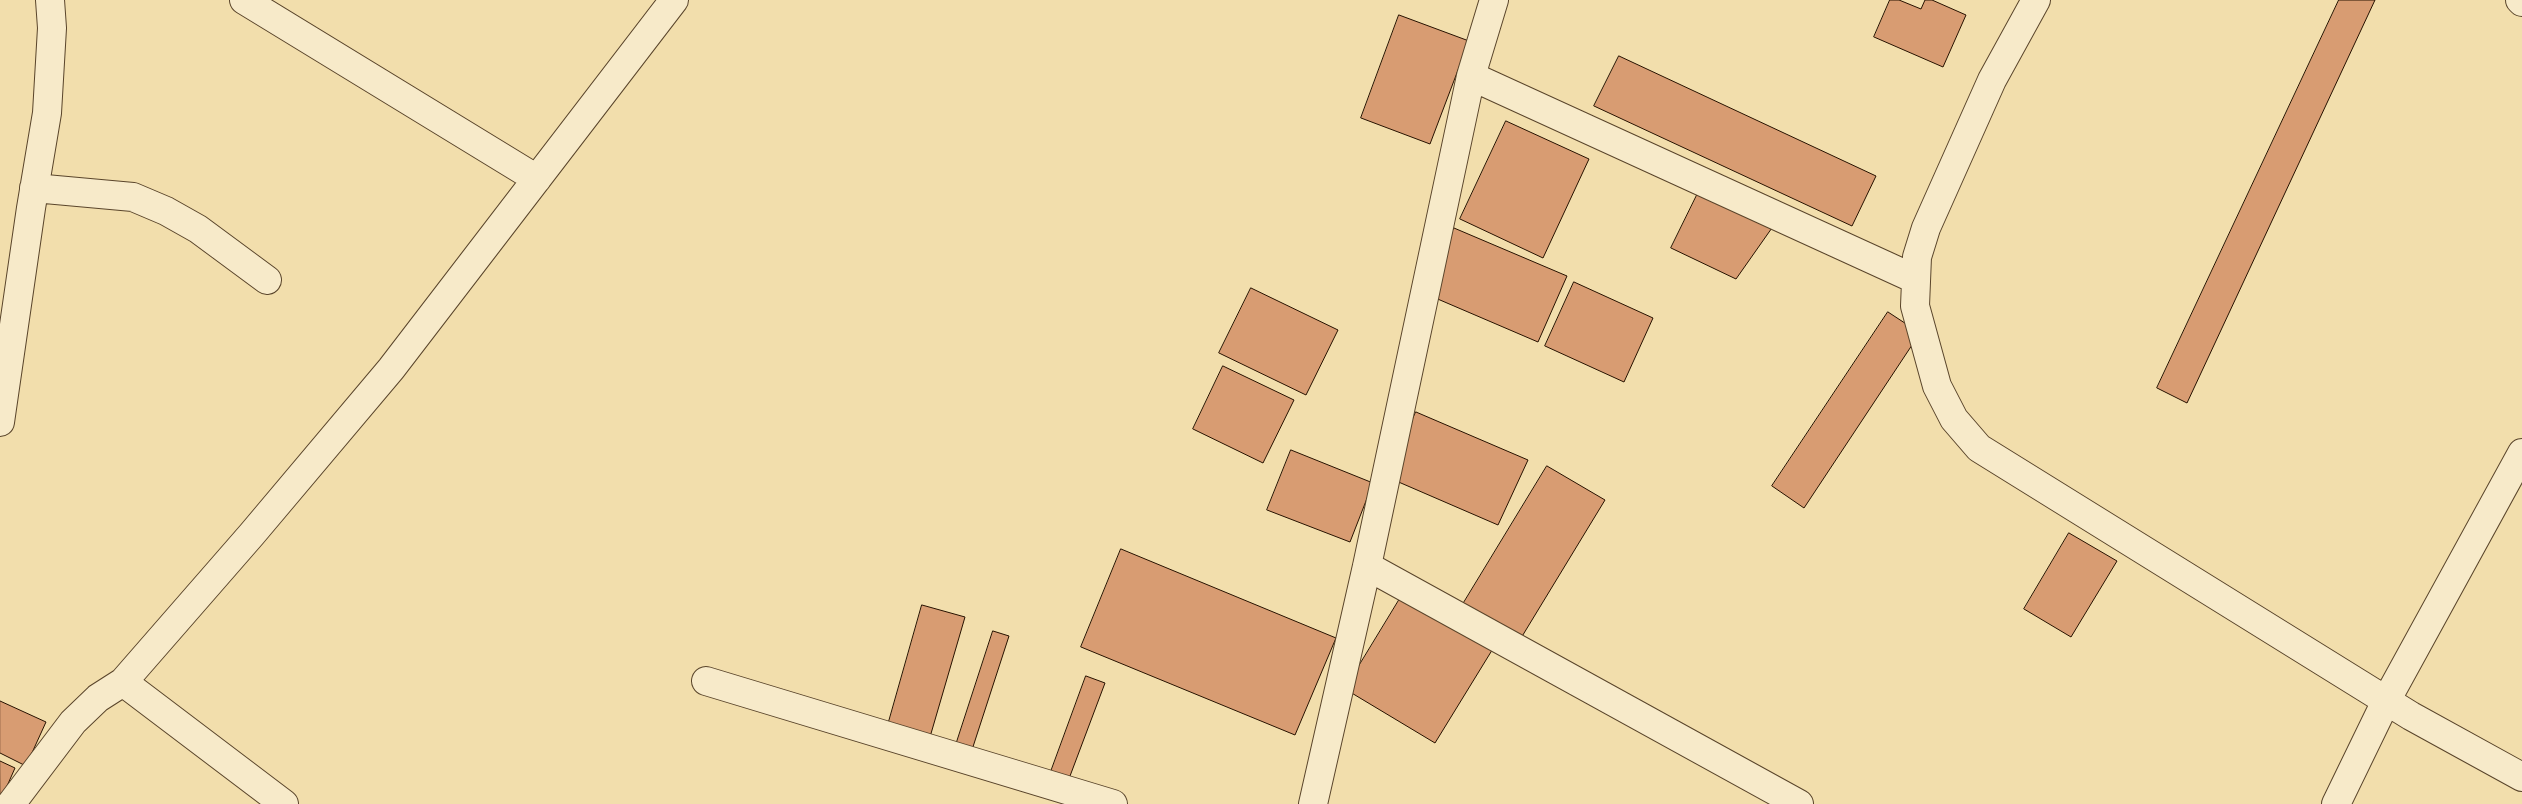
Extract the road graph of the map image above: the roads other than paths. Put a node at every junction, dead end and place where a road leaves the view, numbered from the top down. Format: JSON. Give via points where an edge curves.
{"nodes":[{"id":1,"x":50,"y":0,"type":"edge"},
{"id":2,"x":244,"y":0,"type":"edge"},
{"id":3,"x":674,"y":0,"type":"edge"},
{"id":4,"x":1494,"y":0,"type":"edge"},
{"id":5,"x":2036,"y":0,"type":"edge"},
{"id":6,"x":1471,"y":76,"type":"junction"},
{"id":7,"x":537,"y":179,"type":"junction"},
{"id":8,"x":34,"y":188,"type":"junction"},
{"id":9,"x":268,"y":280,"type":"dead end"},
{"id":10,"x":1915,"y":280,"type":"junction"},
{"id":11,"x":0,"y":422,"type":"edge"},
{"id":12,"x":2522,"y":452,"type":"edge"},
{"id":13,"x":1367,"y":566,"type":"junction"},
{"id":14,"x":706,"y":681,"type":"dead end"},
{"id":15,"x":123,"y":682,"type":"junction"},
{"id":16,"x":2386,"y":701,"type":"junction"},
{"id":17,"x":2522,"y":777,"type":"edge"},
{"id":18,"x":11,"y":804,"type":"edge"},
{"id":19,"x":284,"y":804,"type":"edge"},
{"id":20,"x":1113,"y":804,"type":"edge"},
{"id":21,"x":1313,"y":804,"type":"edge"},
{"id":22,"x":1799,"y":804,"type":"edge"},
{"id":23,"x":2336,"y":804,"type":"edge"}],
"edges":[{"from":1,"to":8,"type":"street","via":[[52,28],[47,113]]},
{"from":2,"to":7,"type":"street"},
{"from":3,"to":7,"type":"street"},
{"from":4,"to":6,"type":"street"},
{"from":5,"to":10,"type":"street","via":[[1992,80],[1926,228],[1917,257]]},
{"from":6,"to":10,"type":"street"},
{"from":6,"to":13,"type":"street"},
{"from":7,"to":15,"type":"street","via":[[391,369]]},
{"from":8,"to":9,"type":"street","via":[[133,197],[198,229]]},
{"from":8,"to":11,"type":"street"},
{"from":10,"to":16,"type":"street","via":[[1916,306],[1938,386],[1954,419],[1979,448]]},
{"from":12,"to":16,"type":"street"},
{"from":13,"to":21,"type":"street"},
{"from":13,"to":22,"type":"street"},
{"from":14,"to":20,"type":"street"},
{"from":15,"to":18,"type":"street","via":[[98,698],[73,722]]},
{"from":15,"to":19,"type":"street"},
{"from":16,"to":17,"type":"street"},
{"from":16,"to":23,"type":"street"}]}
